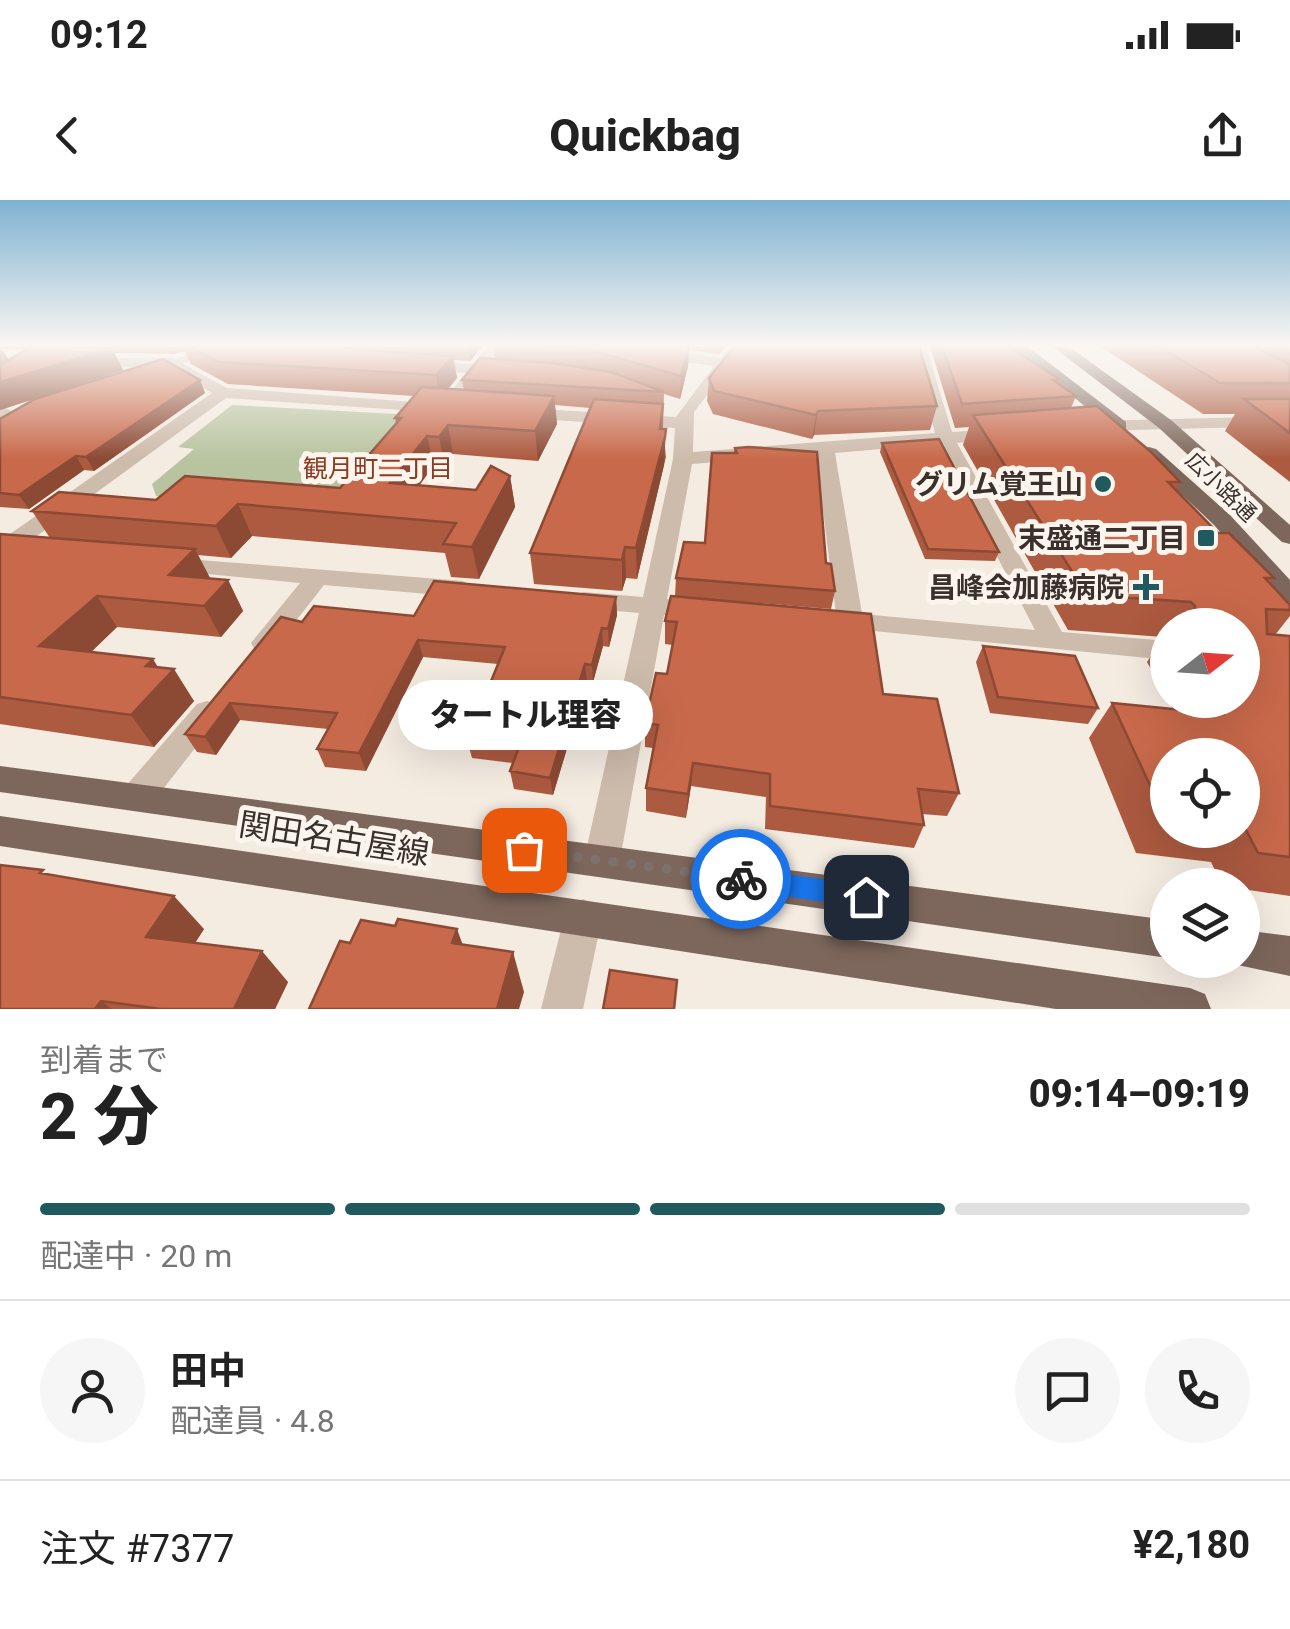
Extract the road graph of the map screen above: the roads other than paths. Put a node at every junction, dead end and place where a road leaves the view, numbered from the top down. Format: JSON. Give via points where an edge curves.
{"nodes":[{"id":1,"x":207,"y":384,"type":"edge"},
{"id":2,"x":465,"y":384,"type":"edge"},
{"id":3,"x":705,"y":384,"type":"edge"},
{"id":4,"x":930,"y":384,"type":"edge"},
{"id":5,"x":1066,"y":384,"type":"edge"},
{"id":6,"x":1111,"y":384,"type":"edge"},
{"id":7,"x":223,"y":393,"type":"junction"},
{"id":8,"x":446,"y":408,"type":"junction"},
{"id":9,"x":466,"y":409,"type":"edge"},
{"id":10,"x":24,"y":410,"type":"edge"},
{"id":11,"x":506,"y":412,"type":"edge"},
{"id":12,"x":678,"y":413,"type":"junction"},
{"id":13,"x":2,"y":414,"type":"edge"},
{"id":14,"x":1290,"y":421,"type":"edge"},
{"id":15,"x":1118,"y":424,"type":"junction"},
{"id":16,"x":1165,"y":424,"type":"junction"},
{"id":17,"x":1079,"y":427,"type":"edge"},
{"id":18,"x":1022,"y":432,"type":"edge"},
{"id":19,"x":945,"y":438,"type":"junction"},
{"id":20,"x":825,"y":450,"type":"junction"},
{"id":21,"x":683,"y":459,"type":"junction"},
{"id":22,"x":1290,"y":538,"type":"edge"},
{"id":23,"x":1,"y":551,"type":"edge"},
{"id":24,"x":43,"y":553,"type":"edge"},
{"id":25,"x":141,"y":562,"type":"edge"},
{"id":26,"x":318,"y":577,"type":"junction"},
{"id":27,"x":496,"y":592,"type":"edge"},
{"id":28,"x":1290,"y":595,"type":"edge"},
{"id":29,"x":555,"y":597,"type":"edge"},
{"id":30,"x":654,"y":606,"type":"junction"},
{"id":31,"x":732,"y":612,"type":"edge"},
{"id":32,"x":810,"y":618,"type":"edge"},
{"id":33,"x":850,"y":622,"type":"junction"},
{"id":34,"x":1054,"y":640,"type":"junction"},
{"id":35,"x":1150,"y":648,"type":"edge"},
{"id":36,"x":246,"y":665,"type":"edge"},
{"id":37,"x":221,"y":694,"type":"edge"},
{"id":38,"x":0,"y":780,"type":"edge"},
{"id":39,"x":137,"y":797,"type":"junction"},
{"id":40,"x":0,"y":831,"type":"edge"},
{"id":41,"x":602,"y":860,"type":"junction"},
{"id":42,"x":582,"y":918,"type":"junction"},
{"id":43,"x":1150,"y":936,"type":"edge"},
{"id":44,"x":1260,"y":952,"type":"edge"},
{"id":45,"x":1290,"y":956,"type":"edge"},
{"id":46,"x":562,"y":1009,"type":"edge"},
{"id":47,"x":1190,"y":1009,"type":"edge"}],
"edges":[{"from":1,"to":7,"type":"street"},
{"from":2,"to":8,"type":"street"},
{"from":3,"to":12,"type":"street"},
{"from":4,"to":19,"type":"street"},
{"from":5,"to":15,"type":"main road","name":"広小路通"},
{"from":6,"to":16,"type":"main road","name":"広小路通"},
{"from":7,"to":8,"type":"street"},
{"from":7,"to":23,"type":"street"},
{"from":8,"to":9,"type":"street"},
{"from":10,"to":13,"type":"street"},
{"from":11,"to":12,"type":"street"},
{"from":12,"to":21,"type":"street","via":[[686,436]]},
{"from":14,"to":16,"type":"street"},
{"from":15,"to":16,"type":"street"},
{"from":15,"to":17,"type":"street"},
{"from":15,"to":28,"type":"main road","name":"広小路通","via":[[1222,520]]},
{"from":16,"to":22,"type":"main road","name":"広小路通"},
{"from":18,"to":19,"type":"street"},
{"from":19,"to":20,"type":"street"},
{"from":19,"to":34,"type":"street"},
{"from":20,"to":21,"type":"street"},
{"from":20,"to":33,"type":"street"},
{"from":21,"to":30,"type":"street"},
{"from":23,"to":24,"type":"street"},
{"from":25,"to":26,"type":"street"},
{"from":26,"to":27,"type":"street"},
{"from":26,"to":36,"type":"street"},
{"from":29,"to":30,"type":"street"},
{"from":30,"to":31,"type":"street"},
{"from":30,"to":41,"type":"street"},
{"from":32,"to":33,"type":"street"},
{"from":33,"to":34,"type":"street"},
{"from":34,"to":35,"type":"street"},
{"from":37,"to":39,"type":"street"},
{"from":38,"to":39,"type":"main road","name":"関田名古屋線"},
{"from":39,"to":41,"type":"main road","name":"関田名古屋線"},
{"from":40,"to":42,"type":"main road","name":"関田名古屋線"},
{"from":41,"to":43,"type":"main road","name":"関田名古屋線"},
{"from":42,"to":46,"type":"street"},
{"from":42,"to":47,"type":"main road","name":"関田名古屋線"},
{"from":44,"to":45,"type":"main road"}]}
